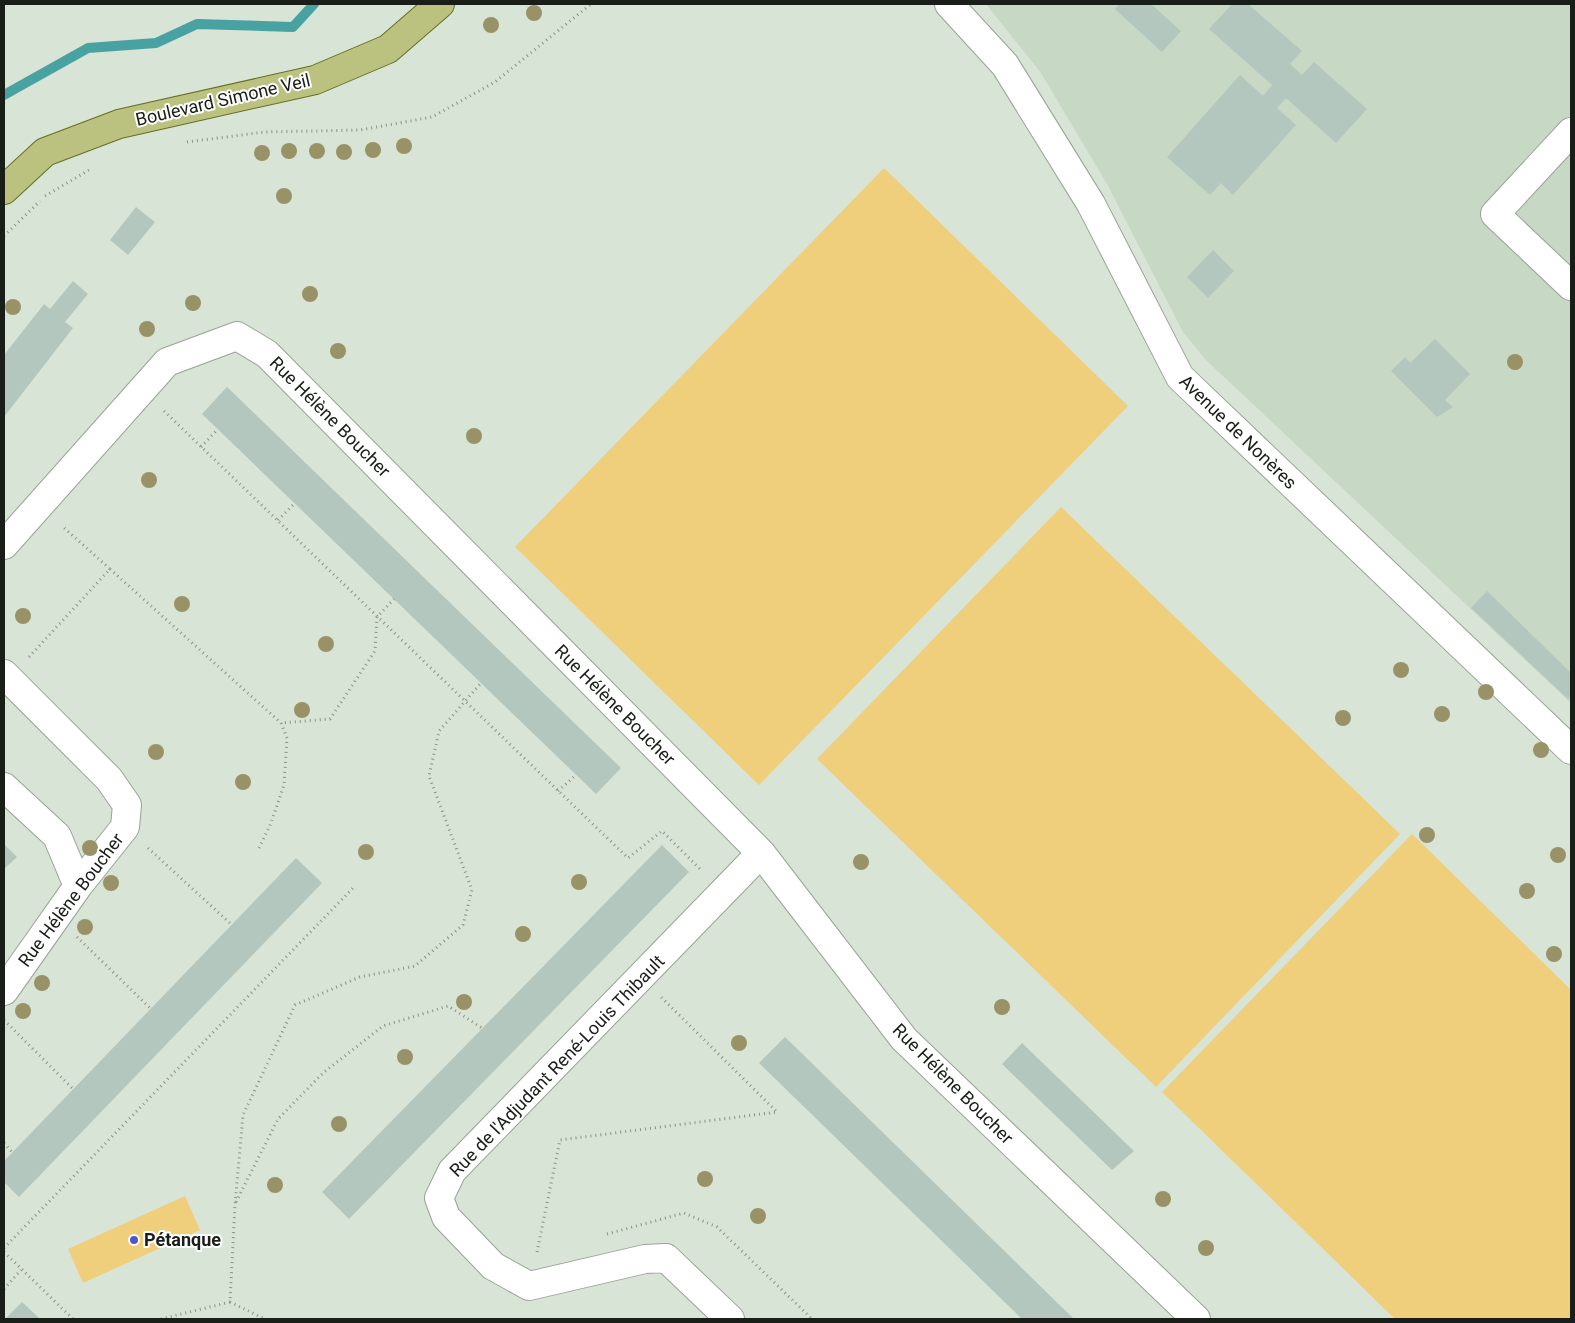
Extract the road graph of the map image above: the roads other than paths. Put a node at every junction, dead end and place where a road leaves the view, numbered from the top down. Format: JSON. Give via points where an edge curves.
{"nodes":[{"id":1,"x":440,"y":4,"type":"edge"},
{"id":2,"x":949,"y":4,"type":"edge"},
{"id":3,"x":1571,"y":132,"type":"edge"},
{"id":4,"x":4,"y":190,"type":"edge"},
{"id":5,"x":1571,"y":286,"type":"edge"},
{"id":6,"x":4,"y":545,"type":"edge"},
{"id":7,"x":6,"y":677,"type":"edge"},
{"id":8,"x":1571,"y":750,"type":"edge"},
{"id":9,"x":4,"y":787,"type":"edge"},
{"id":10,"x":762,"y":853,"type":"junction"},
{"id":11,"x":78,"y":886,"type":"junction"},
{"id":12,"x":4,"y":991,"type":"edge"},
{"id":13,"x":730,"y":1319,"type":"edge"},
{"id":14,"x":1196,"y":1319,"type":"edge"}],
"edges":[{"from":1,"to":4,"type":"main road","name":"Boulevard Simone Veil","via":[[388,49],[370,57],[315,80],[119,124],[45,152]]},
{"from":2,"to":8,"type":"street","name":"Avenue de Nonères","via":[[1005,65],[1076,179],[1180,377]]},
{"from":3,"to":5,"type":"street","via":[[1495,214]]},
{"from":6,"to":10,"type":"street","name":"Rue Hélène Boucher","via":[[167,362],[237,336],[267,354]]},
{"from":7,"to":11,"type":"street","name":"Rue Hélène Boucher","via":[[110,779],[128,805],[125,827]]},
{"from":9,"to":11,"type":"street","via":[[57,836]]},
{"from":10,"to":13,"type":"street","name":"Rue de l'Adjudant René-Louis Thibault","via":[[452,1171],[440,1198],[446,1217],[493,1266],[529,1286],[645,1259],[666,1258]]},
{"from":10,"to":14,"type":"street","name":"Rue Hélène Boucher","via":[[904,1040]]},
{"from":11,"to":12,"type":"street","name":"Rue Hélène Boucher"}]}
